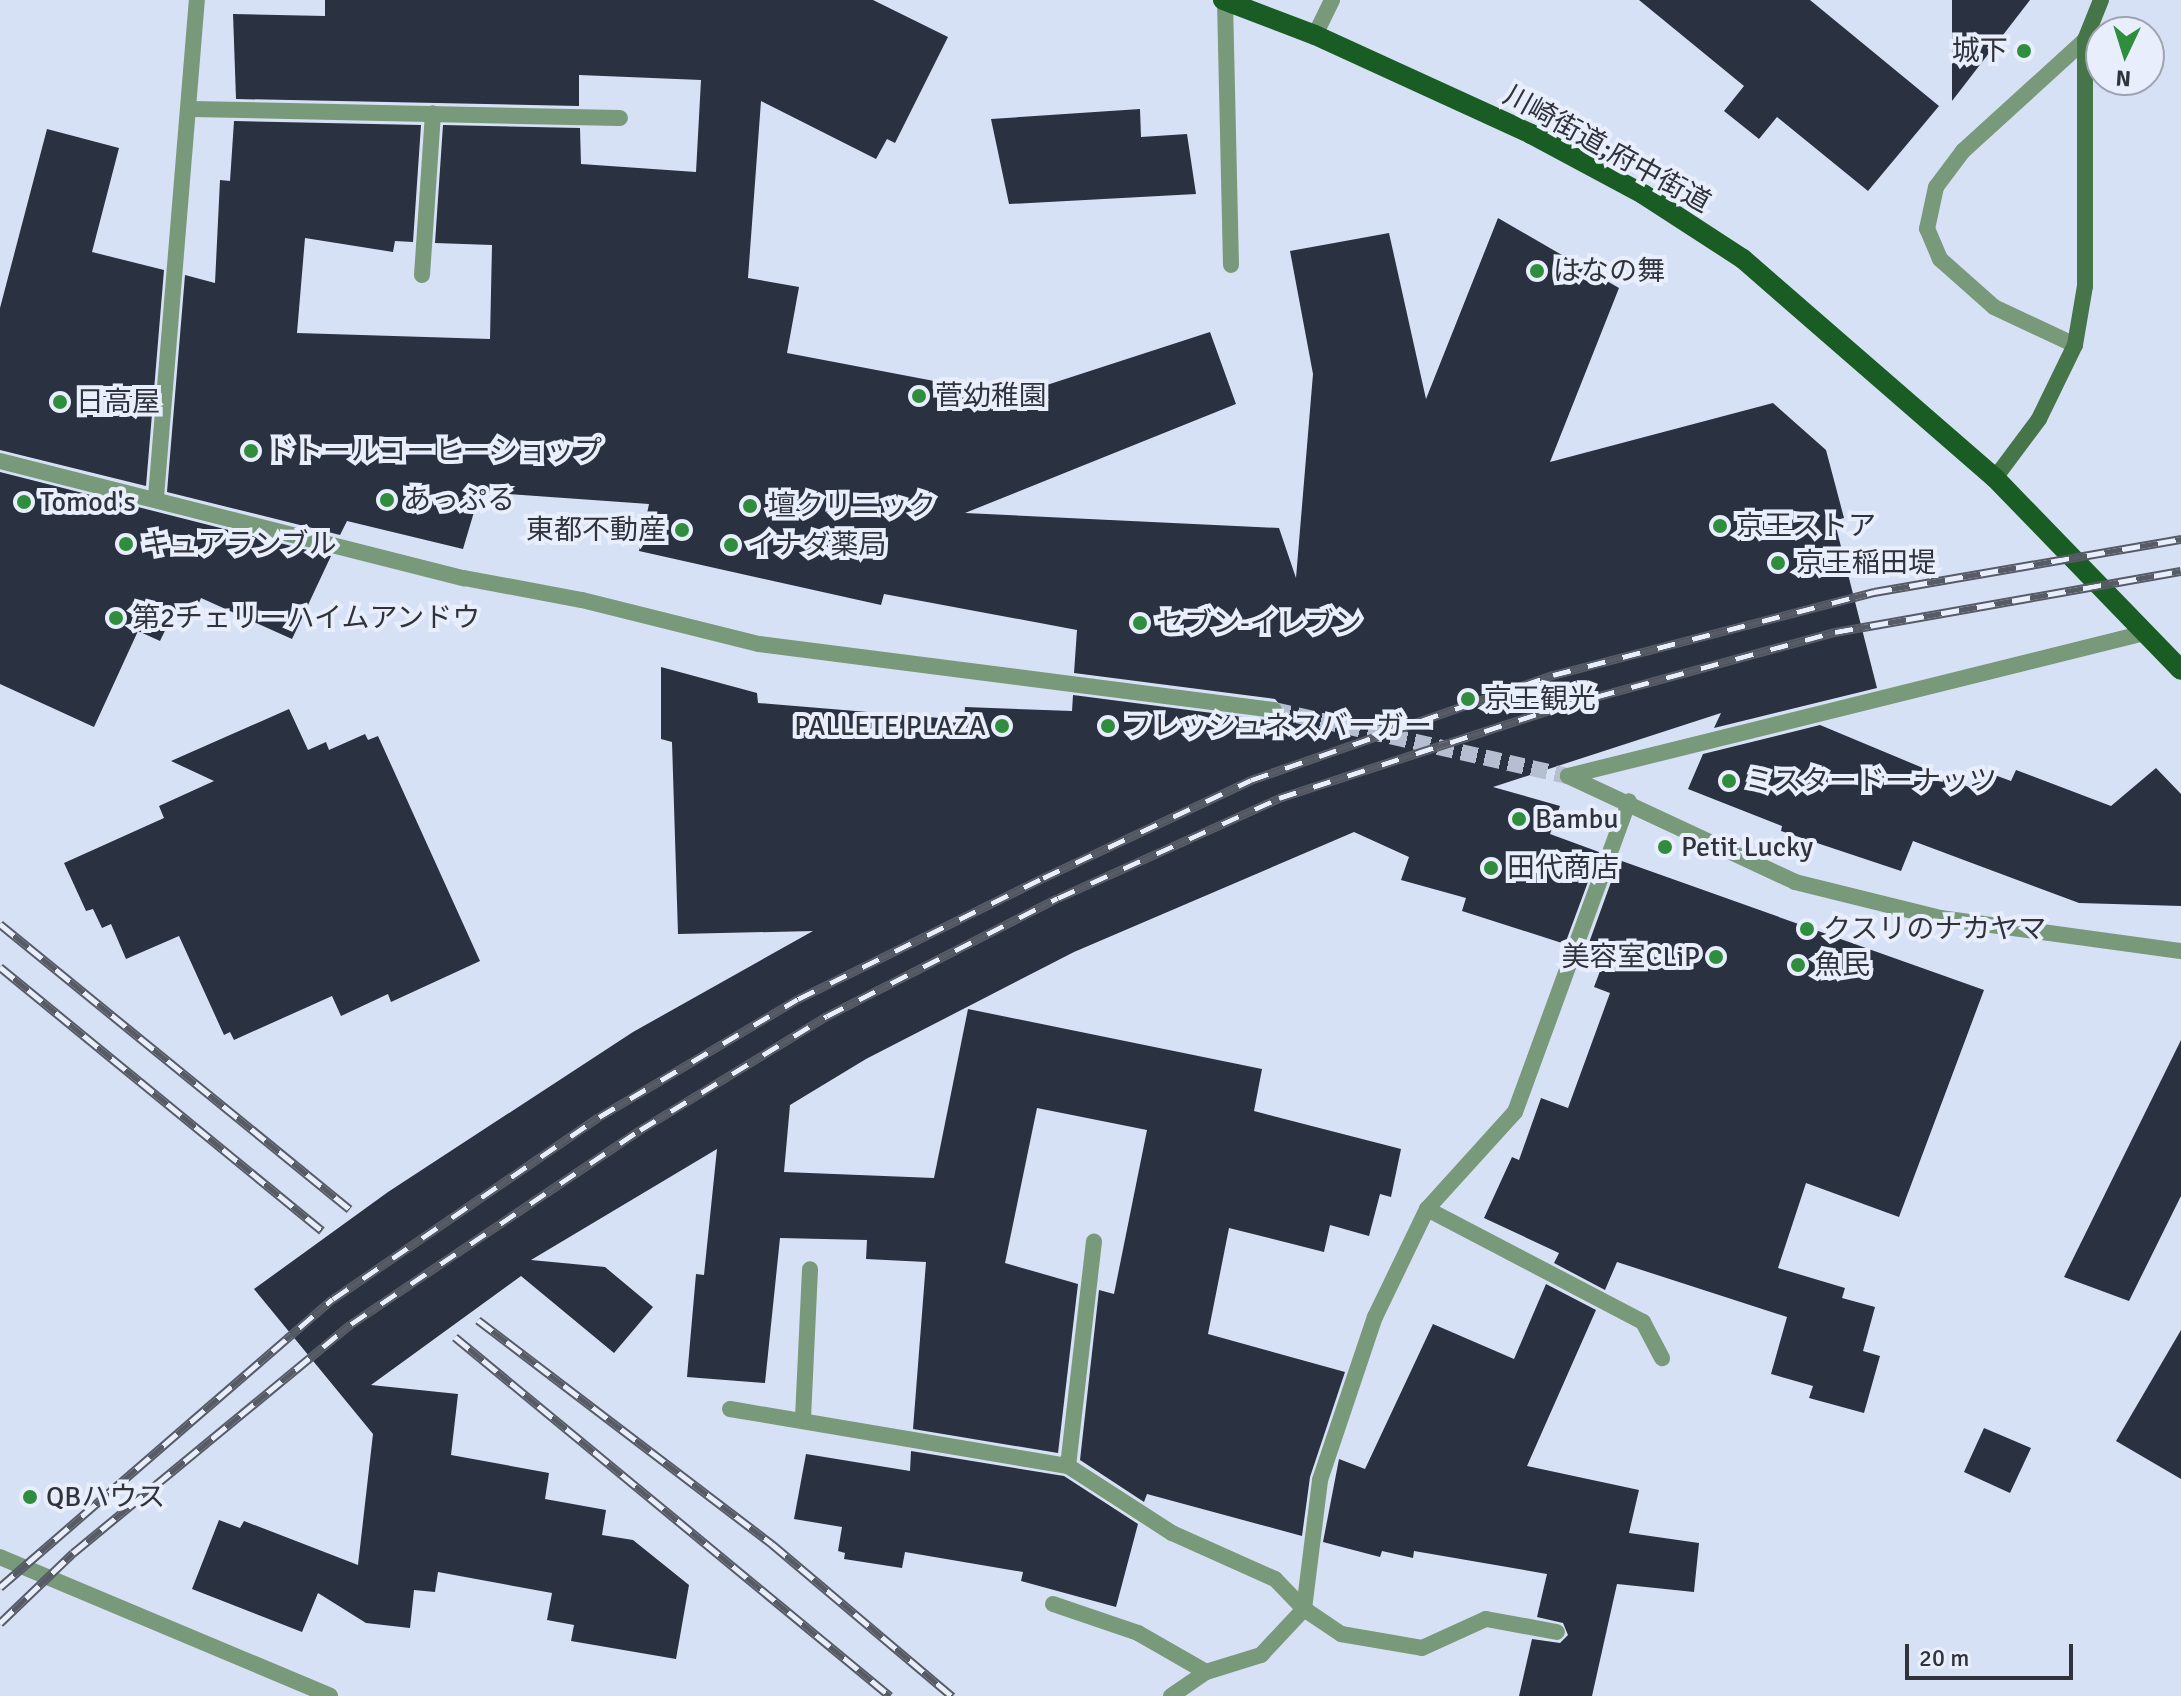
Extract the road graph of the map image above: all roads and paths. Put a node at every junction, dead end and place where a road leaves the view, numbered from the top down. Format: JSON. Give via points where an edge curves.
{"nodes":[{"id":1,"x":197,"y":0,"type":"edge"},
{"id":2,"x":1224,"y":0,"type":"edge"},
{"id":3,"x":1332,"y":0,"type":"edge"},
{"id":4,"x":1315,"y":35,"type":"junction"},
{"id":5,"x":2085,"y":40,"type":"edge"},
{"id":6,"x":2085,"y":96,"type":"edge"},
{"id":7,"x":191,"y":109,"type":"junction"},
{"id":8,"x":433,"y":113,"type":"junction"},
{"id":9,"x":620,"y":118,"type":"dead end"},
{"id":10,"x":1231,"y":265,"type":"dead end"},
{"id":11,"x":422,"y":275,"type":"dead end"},
{"id":12,"x":2075,"y":345,"type":"junction"},
{"id":13,"x":0,"y":461,"type":"edge"},
{"id":14,"x":1995,"y":478,"type":"junction"},
{"id":15,"x":156,"y":497,"type":"junction"},
{"id":16,"x":2145,"y":633,"type":"junction"},
{"id":17,"x":2181,"y":670,"type":"edge"},
{"id":18,"x":1274,"y":710,"type":"tunnel mouth"},
{"id":19,"x":1629,"y":801,"type":"junction"},
{"id":20,"x":2181,"y":951,"type":"edge"},
{"id":21,"x":1427,"y":1209,"type":"junction"},
{"id":22,"x":1094,"y":1241,"type":"dead end"},
{"id":23,"x":810,"y":1269,"type":"dead end"},
{"id":24,"x":1662,"y":1358,"type":"dead end"},
{"id":25,"x":730,"y":1409,"type":"dead end"},
{"id":26,"x":803,"y":1418,"type":"junction"},
{"id":27,"x":1068,"y":1466,"type":"junction"},
{"id":28,"x":0,"y":1557,"type":"edge"},
{"id":29,"x":1053,"y":1604,"type":"dead end"},
{"id":30,"x":1304,"y":1609,"type":"junction"},
{"id":31,"x":1557,"y":1632,"type":"dead end"},
{"id":32,"x":1206,"y":1672,"type":"junction"},
{"id":33,"x":330,"y":1696,"type":"edge"},
{"id":34,"x":1171,"y":1696,"type":"edge"}],
"edges":[{"from":1,"to":7,"type":"street"},
{"from":2,"to":4,"type":"main road","name":"川崎街道;府中街道"},
{"from":2,"to":10,"type":"street"},
{"from":3,"to":4,"type":"street"},
{"from":4,"to":14,"type":"main road","name":"川崎街道;府中街道","via":[[1531,134],[1643,194],[1743,259]]},
{"from":5,"to":12,"type":"street","via":[[1963,151],[1936,187],[1927,229],[1940,259],[1994,307]]},
{"from":6,"to":12,"type":"street","via":[[2085,286]]},
{"from":7,"to":8,"type":"street"},
{"from":7,"to":15,"type":"street"},
{"from":8,"to":9,"type":"street"},
{"from":8,"to":11,"type":"street"},
{"from":12,"to":14,"type":"street","via":[[2039,419]]},
{"from":13,"to":15,"type":"street"},
{"from":14,"to":16,"type":"main road","name":"川崎街道;府中街道"},
{"from":15,"to":18,"type":"street","via":[[464,578],[582,600],[759,644]]},
{"from":16,"to":17,"type":"main road","name":"川崎街道;府中街道"},
{"from":16,"to":19,"type":"street","via":[[1568,776]]},
{"from":19,"to":20,"type":"street","via":[[1795,882],[1940,918]]},
{"from":19,"to":21,"type":"street","via":[[1515,1112]]},
{"from":21,"to":24,"type":"street","via":[[1643,1322]]},
{"from":21,"to":30,"type":"street","via":[[1375,1317],[1320,1480]]},
{"from":22,"to":27,"type":"street"},
{"from":23,"to":26,"type":"street"},
{"from":25,"to":26,"type":"street"},
{"from":26,"to":27,"type":"street"},
{"from":27,"to":30,"type":"street","via":[[1172,1533],[1275,1579]]},
{"from":28,"to":33,"type":"street"},
{"from":29,"to":32,"type":"street","via":[[1138,1633]]},
{"from":30,"to":31,"type":"street","via":[[1341,1634],[1422,1648],[1486,1619]]},
{"from":30,"to":32,"type":"street","via":[[1261,1655]]},
{"from":32,"to":34,"type":"street"}]}
